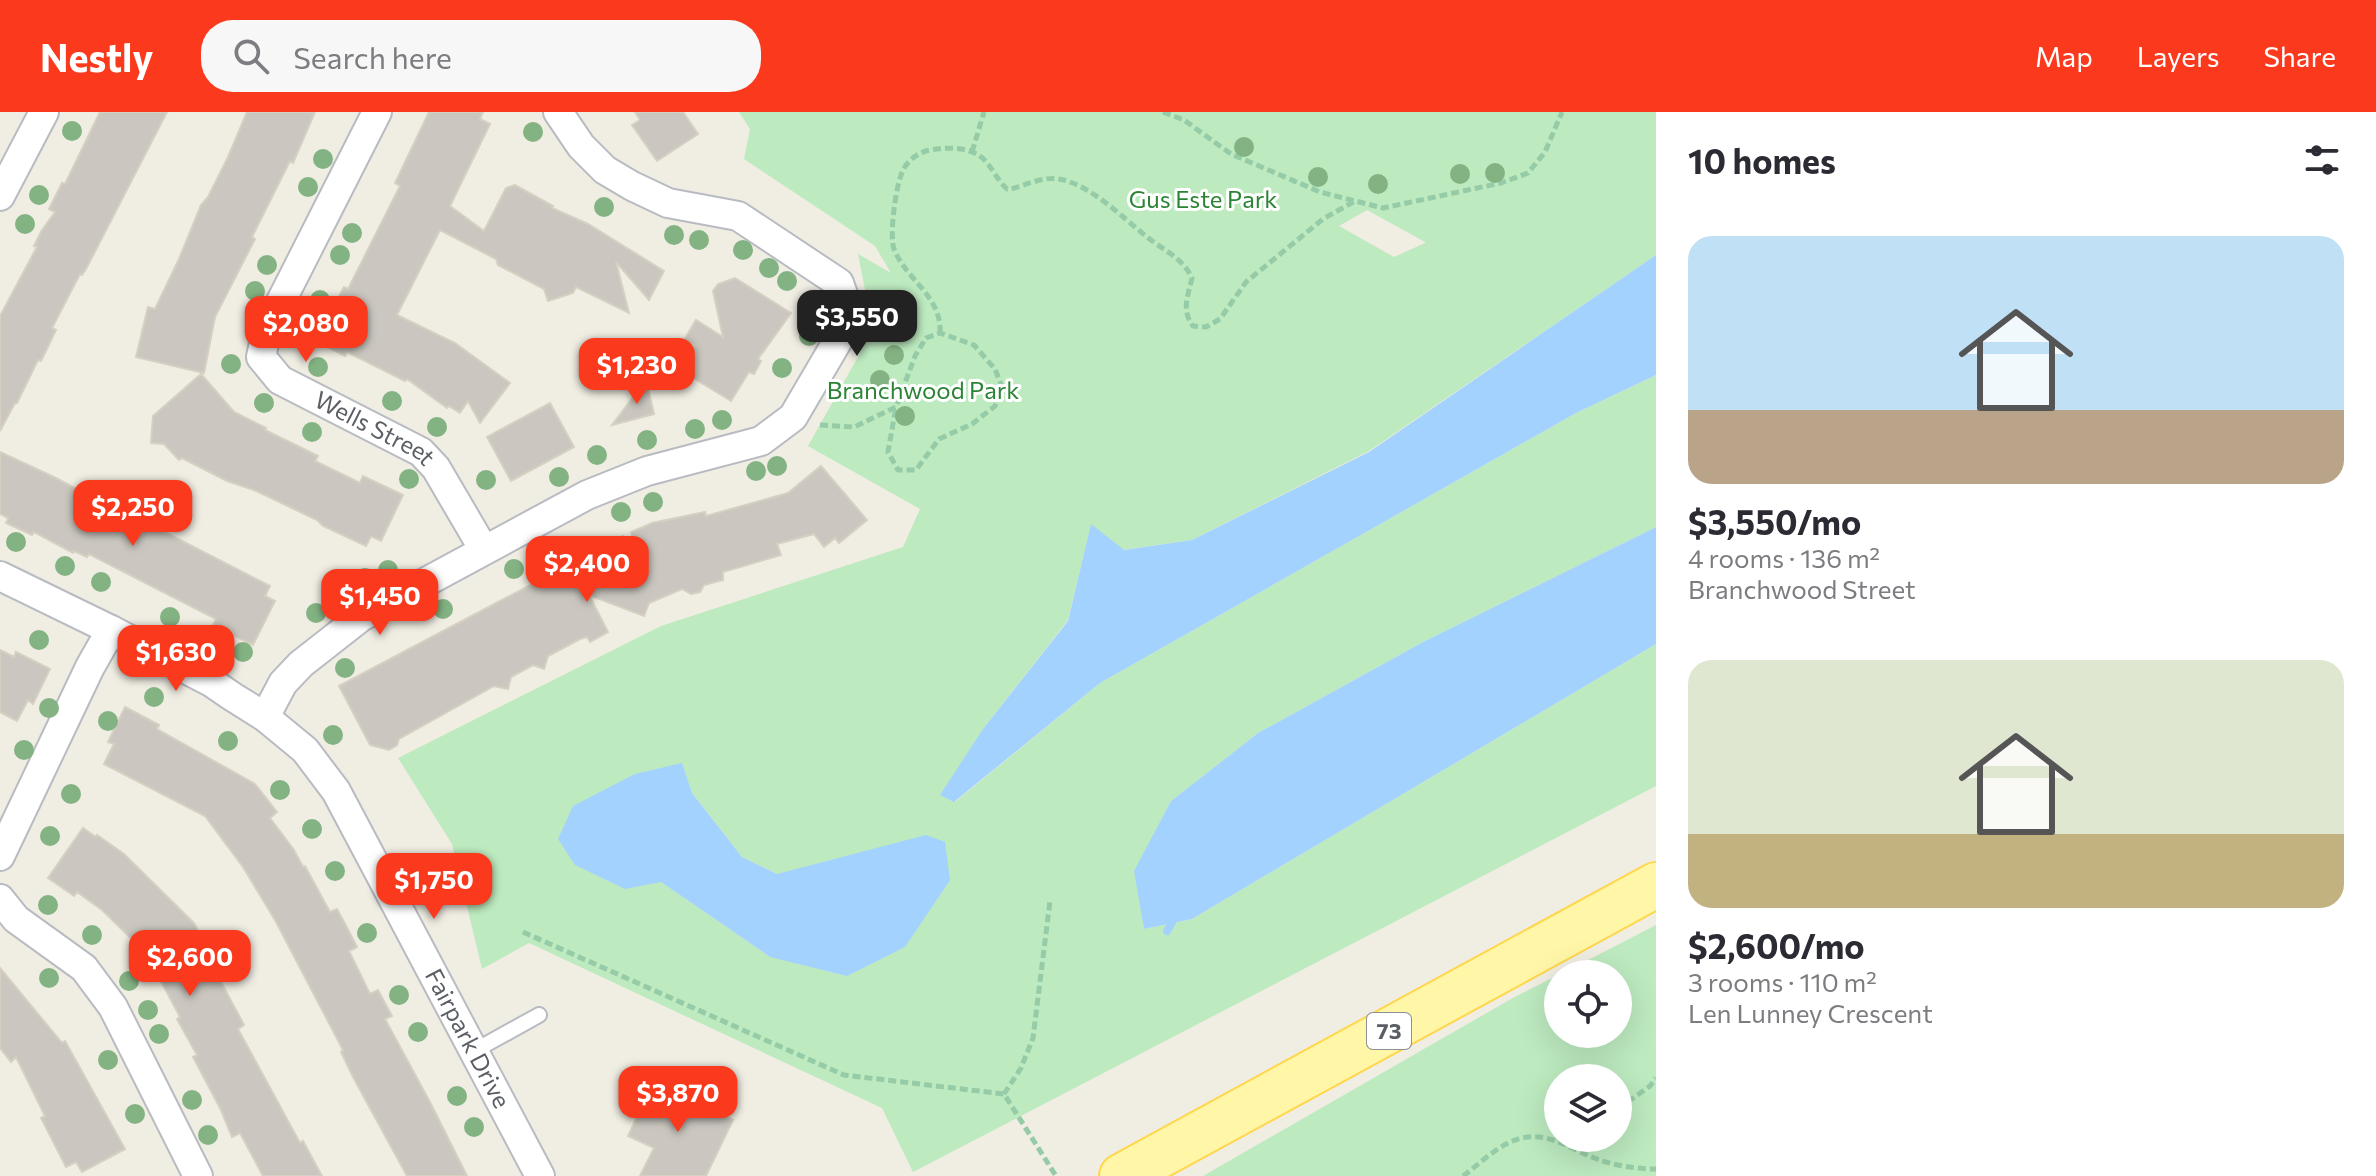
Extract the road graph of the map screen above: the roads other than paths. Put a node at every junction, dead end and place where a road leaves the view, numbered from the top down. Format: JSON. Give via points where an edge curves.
{"nodes":[{"id":1,"x":44,"y":112,"type":"edge"},
{"id":2,"x":377,"y":112,"type":"edge"},
{"id":3,"x":558,"y":112,"type":"edge"},
{"id":4,"x":0,"y":196,"type":"edge"},
{"id":5,"x":484,"y":550,"type":"junction"},
{"id":6,"x":0,"y":576,"type":"edge"},
{"id":7,"x":111,"y":630,"type":"junction"},
{"id":8,"x":265,"y":717,"type":"junction"},
{"id":9,"x":0,"y":856,"type":"edge"},
{"id":10,"x":1656,"y":885,"type":"edge"},
{"id":11,"x":0,"y":899,"type":"edge"},
{"id":12,"x":539,"y":1015,"type":"dead end"},
{"id":13,"x":474,"y":1051,"type":"junction"},
{"id":14,"x":191,"y":1174,"type":"edge"},
{"id":15,"x":540,"y":1176,"type":"edge"},
{"id":16,"x":1122,"y":1176,"type":"edge"}],
"edges":[{"from":1,"to":4,"type":"street"},
{"from":2,"to":5,"type":"street","name":"Wells Street","via":[[267,329],[261,357],[280,380],[421,452]]},
{"from":3,"to":5,"type":"street","via":[[605,170],[668,203],[738,216],[839,283],[851,318],[793,417],[761,441],[647,471],[587,495]]},
{"from":5,"to":8,"type":"street","via":[[361,617],[325,644],[283,683]]},
{"from":6,"to":7,"type":"street","name":"Fairpark Drive"},
{"from":7,"to":8,"type":"street","name":"Fairpark Drive"},
{"from":7,"to":9,"type":"street"},
{"from":8,"to":13,"type":"street","name":"Fairpark Drive","via":[[305,750],[336,791]]},
{"from":10,"to":16,"type":"main road","number":"73"},
{"from":11,"to":14,"type":"street","via":[[16,919],[84,968],[113,1007]]},
{"from":12,"to":13,"type":"lane"},
{"from":13,"to":15,"type":"street","name":"Fairpark Drive"}]}
